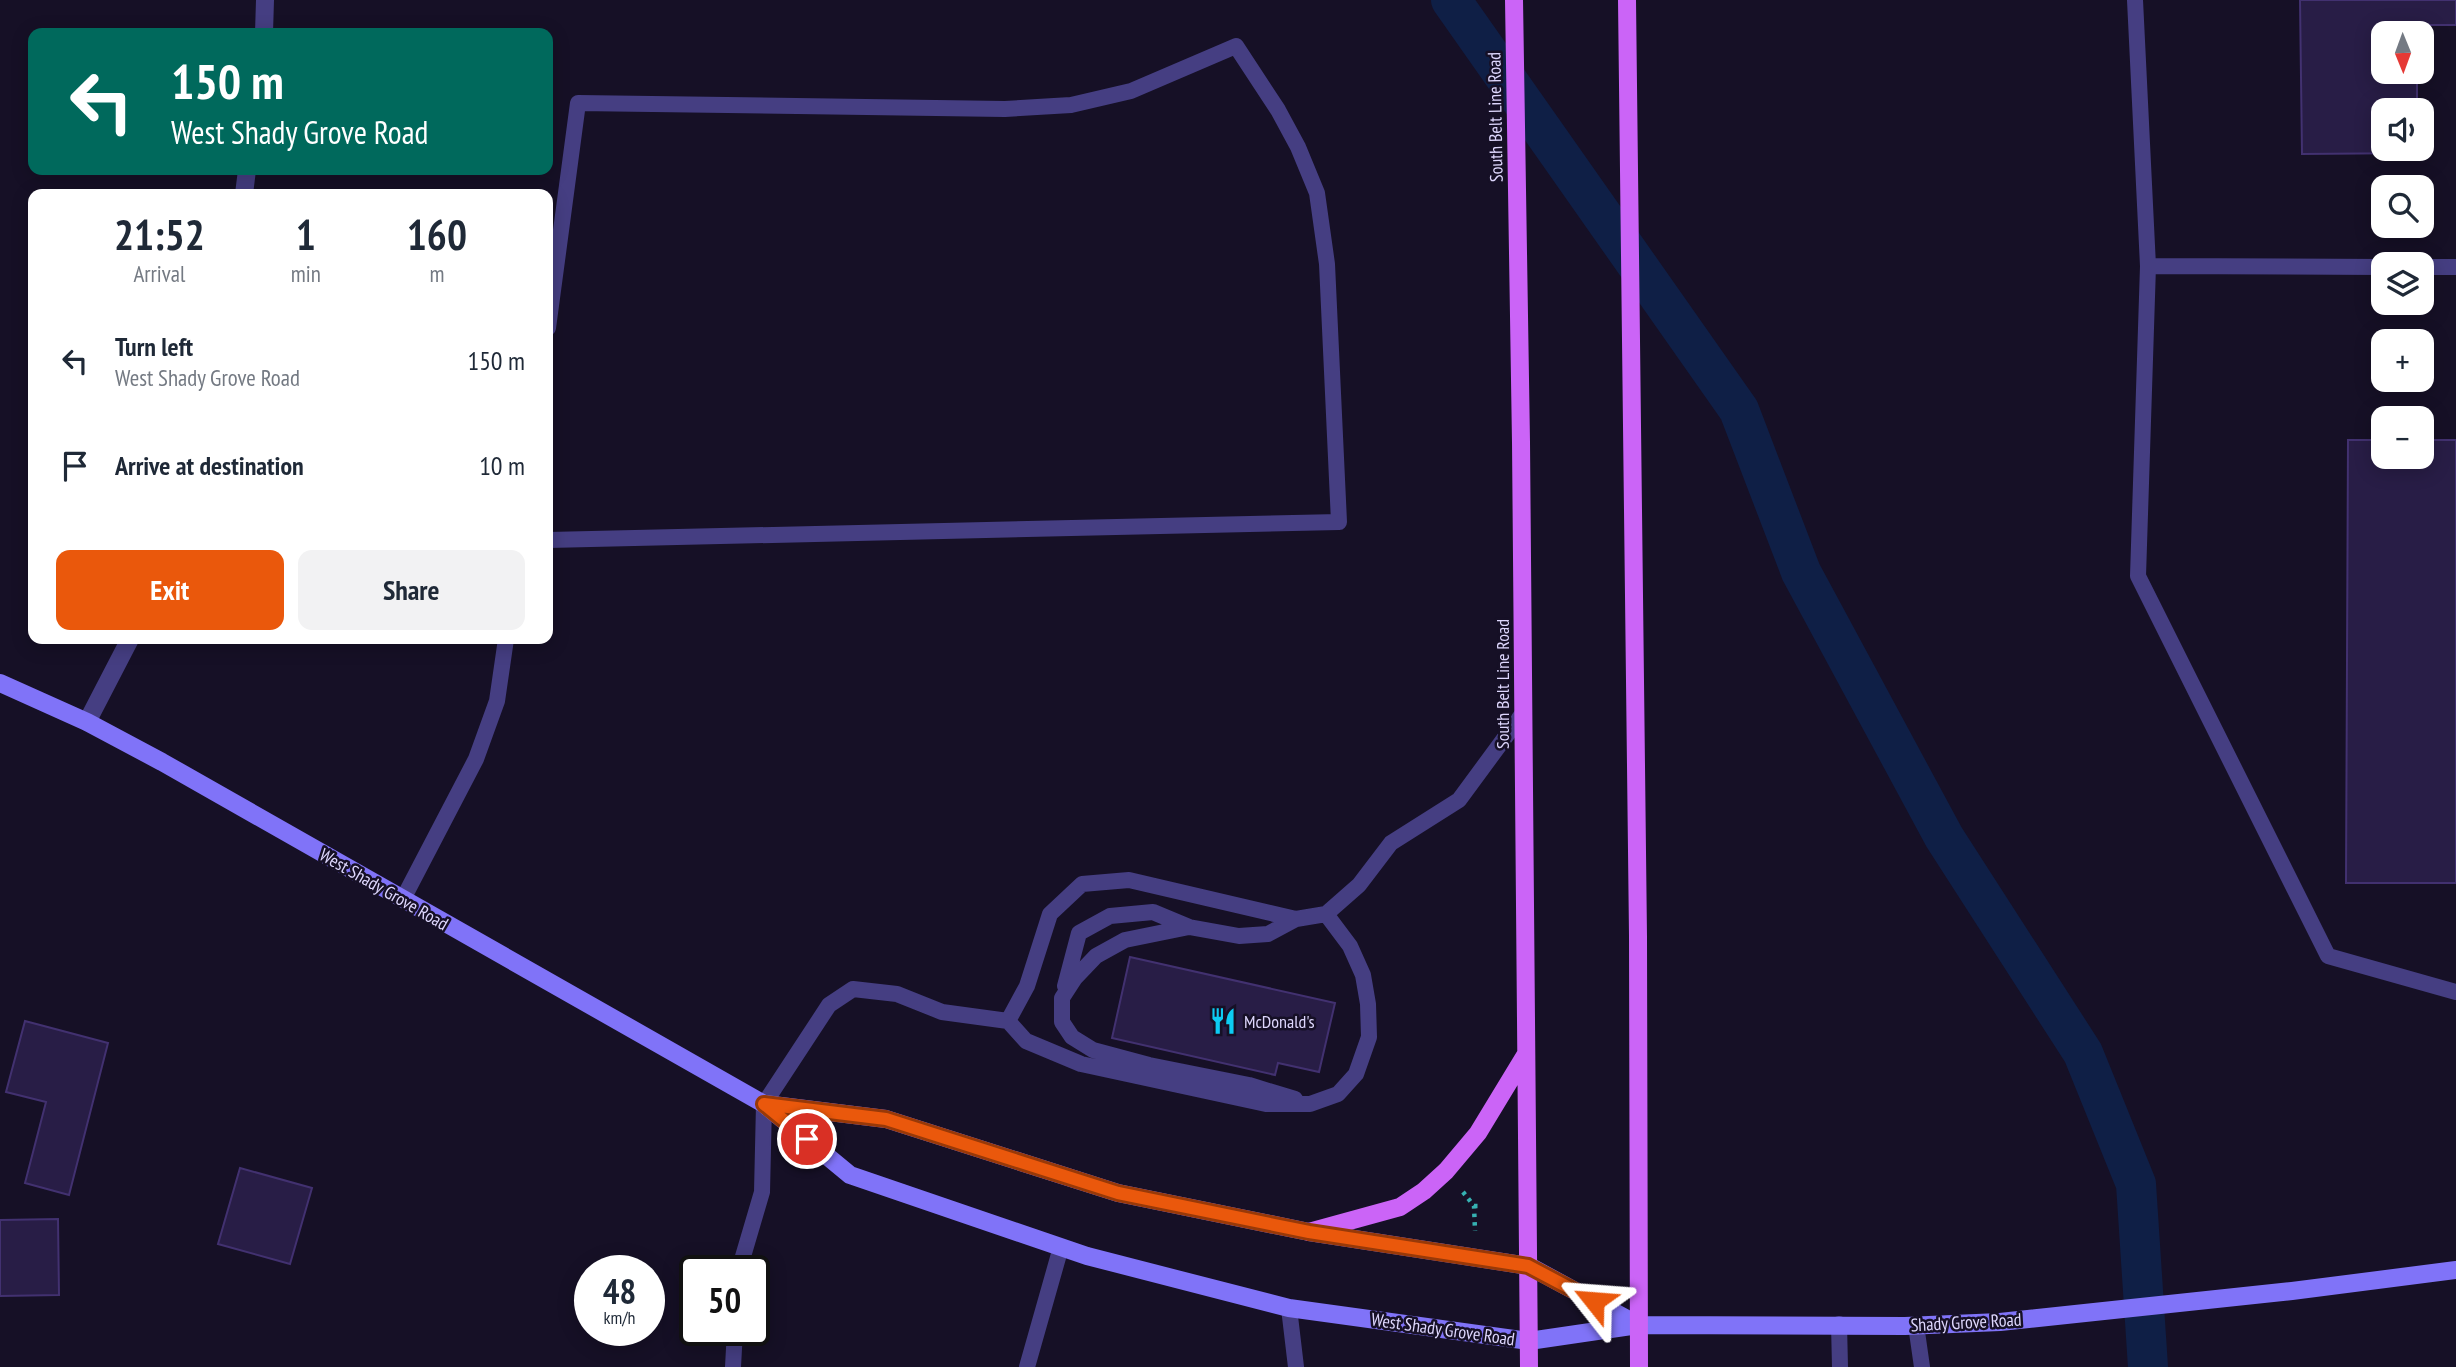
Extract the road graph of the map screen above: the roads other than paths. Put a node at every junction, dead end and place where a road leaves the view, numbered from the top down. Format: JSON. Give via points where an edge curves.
{"nodes":[{"id":1,"x":265,"y":0,"type":"edge"},
{"id":2,"x":1514,"y":0,"type":"edge"},
{"id":3,"x":1627,"y":0,"type":"edge"},
{"id":4,"x":2135,"y":0,"type":"edge"},
{"id":5,"x":264,"y":28,"type":"edge"},
{"id":6,"x":2148,"y":266,"type":"junction"},
{"id":7,"x":2371,"y":267,"type":"edge"},
{"id":8,"x":2434,"y":267,"type":"edge"},
{"id":9,"x":2456,"y":267,"type":"edge"},
{"id":10,"x":553,"y":290,"type":"edge"},
{"id":11,"x":553,"y":540,"type":"edge"},
{"id":12,"x":127,"y":644,"type":"edge"},
{"id":13,"x":505,"y":644,"type":"edge"},
{"id":14,"x":0,"y":683,"type":"edge"},
{"id":15,"x":1523,"y":713,"type":"junction"},
{"id":16,"x":87,"y":722,"type":"junction"},
{"id":17,"x":403,"y":899,"type":"junction"},
{"id":18,"x":1326,"y":914,"type":"junction"},
{"id":19,"x":1296,"y":919,"type":"junction"},
{"id":20,"x":1189,"y":927,"type":"junction"},
{"id":21,"x":2456,"y":992,"type":"edge"},
{"id":22,"x":1062,"y":998,"type":"junction"},
{"id":23,"x":1008,"y":1021,"type":"junction"},
{"id":24,"x":1526,"y":1054,"type":"junction"},
{"id":25,"x":764,"y":1104,"type":"junction"},
{"id":26,"x":1310,"y":1104,"type":"junction"},
{"id":27,"x":1309,"y":1232,"type":"junction"},
{"id":28,"x":1061,"y":1247,"type":"junction"},
{"id":29,"x":743,"y":1255,"type":"edge"},
{"id":30,"x":1528,"y":1266,"type":"junction"},
{"id":31,"x":2456,"y":1270,"type":"edge"},
{"id":32,"x":1289,"y":1308,"type":"junction"},
{"id":33,"x":1839,"y":1324,"type":"junction"},
{"id":34,"x":1638,"y":1325,"type":"junction"},
{"id":35,"x":1916,"y":1325,"type":"junction"},
{"id":36,"x":1529,"y":1341,"type":"junction"},
{"id":37,"x":734,"y":1346,"type":"edge"},
{"id":38,"x":733,"y":1367,"type":"edge"},
{"id":39,"x":1027,"y":1367,"type":"edge"},
{"id":40,"x":1296,"y":1367,"type":"edge"},
{"id":41,"x":1529,"y":1367,"type":"edge"},
{"id":42,"x":1639,"y":1367,"type":"edge"},
{"id":43,"x":1840,"y":1367,"type":"edge"},
{"id":44,"x":1922,"y":1367,"type":"edge"}],
"edges":[{"from":1,"to":5,"type":"street"},
{"from":2,"to":15,"type":"main road","name":"South Belt Line Road"},
{"from":3,"to":34,"type":"main road"},
{"from":4,"to":6,"type":"lane"},
{"from":6,"to":7,"type":"lane"},
{"from":6,"to":21,"type":"lane","via":[[2138,576],[2328,956]]},
{"from":8,"to":9,"type":"lane"},
{"from":10,"to":11,"type":"lane","via":[[578,103],[1005,109],[1071,105],[1131,91],[1236,46],[1278,110],[1317,193],[1327,264],[1339,522]]},
{"from":12,"to":16,"type":"street"},
{"from":13,"to":17,"type":"lane","via":[[497,701],[476,759]]},
{"from":14,"to":16,"type":"main road","name":"West Shady Grove Road"},
{"from":15,"to":18,"type":"lane","via":[[1459,800],[1391,843],[1359,885]]},
{"from":15,"to":24,"type":"main road","name":"South Belt Line Road"},
{"from":16,"to":17,"type":"main road","name":"West Shady Grove Road"},
{"from":17,"to":25,"type":"main road","name":"West Shady Grove Road"},
{"from":18,"to":19,"type":"lane"},
{"from":18,"to":26,"type":"lane","via":[[1350,946],[1363,975],[1369,1037],[1356,1074],[1338,1094]]},
{"from":19,"to":20,"type":"lane","via":[[1268,934],[1238,936]]},
{"from":19,"to":23,"type":"lane","via":[[1129,880],[1082,884],[1049,914],[1027,986]]},
{"from":20,"to":22,"type":"lane","via":[[1125,940],[1096,956]]},
{"from":20,"to":22,"type":"lane","via":[[1153,912],[1110,916],[1079,933]]},
{"from":22,"to":26,"type":"lane","via":[[1062,1022],[1072,1037],[1093,1050],[1249,1085]]},
{"from":23,"to":25,"type":"lane","via":[[942,1012],[897,995],[853,989],[829,1005]]},
{"from":23,"to":26,"type":"lane","via":[[1027,1041],[1081,1064],[1266,1104]]},
{"from":24,"to":27,"type":"main road","via":[[1478,1133],[1424,1191],[1400,1207]]},
{"from":24,"to":30,"type":"main road","name":"South Belt Line Road"},
{"from":25,"to":27,"type":"main road","name":"West Shady Grove Road","via":[[886,1119],[1118,1193]]},
{"from":25,"to":28,"type":"main road","name":"West Shady Grove Road","via":[[850,1175]]},
{"from":25,"to":29,"type":"lane","via":[[762,1192]]},
{"from":27,"to":30,"type":"main road","name":"West Shady Grove Road"},
{"from":28,"to":32,"type":"main road","name":"West Shady Grove Road"},
{"from":28,"to":39,"type":"lane"},
{"from":30,"to":34,"type":"main road","name":"West Shady Grove Road"},
{"from":30,"to":36,"type":"main road","name":"South Belt Line Road"},
{"from":31,"to":35,"type":"main road","name":"Shady Grove Road","via":[[2000,1322]]},
{"from":32,"to":36,"type":"main road","name":"West Shady Grove Road"},
{"from":32,"to":40,"type":"lane"},
{"from":33,"to":34,"type":"main road","name":"Shady Grove Road"},
{"from":33,"to":35,"type":"main road","name":"Shady Grove Road"},
{"from":33,"to":43,"type":"lane"},
{"from":34,"to":36,"type":"main road","name":"West Shady Grove Road"},
{"from":34,"to":42,"type":"main road"},
{"from":35,"to":44,"type":"lane"},
{"from":36,"to":41,"type":"main road","name":"South Belt Line Road"},
{"from":37,"to":38,"type":"lane"}]}
